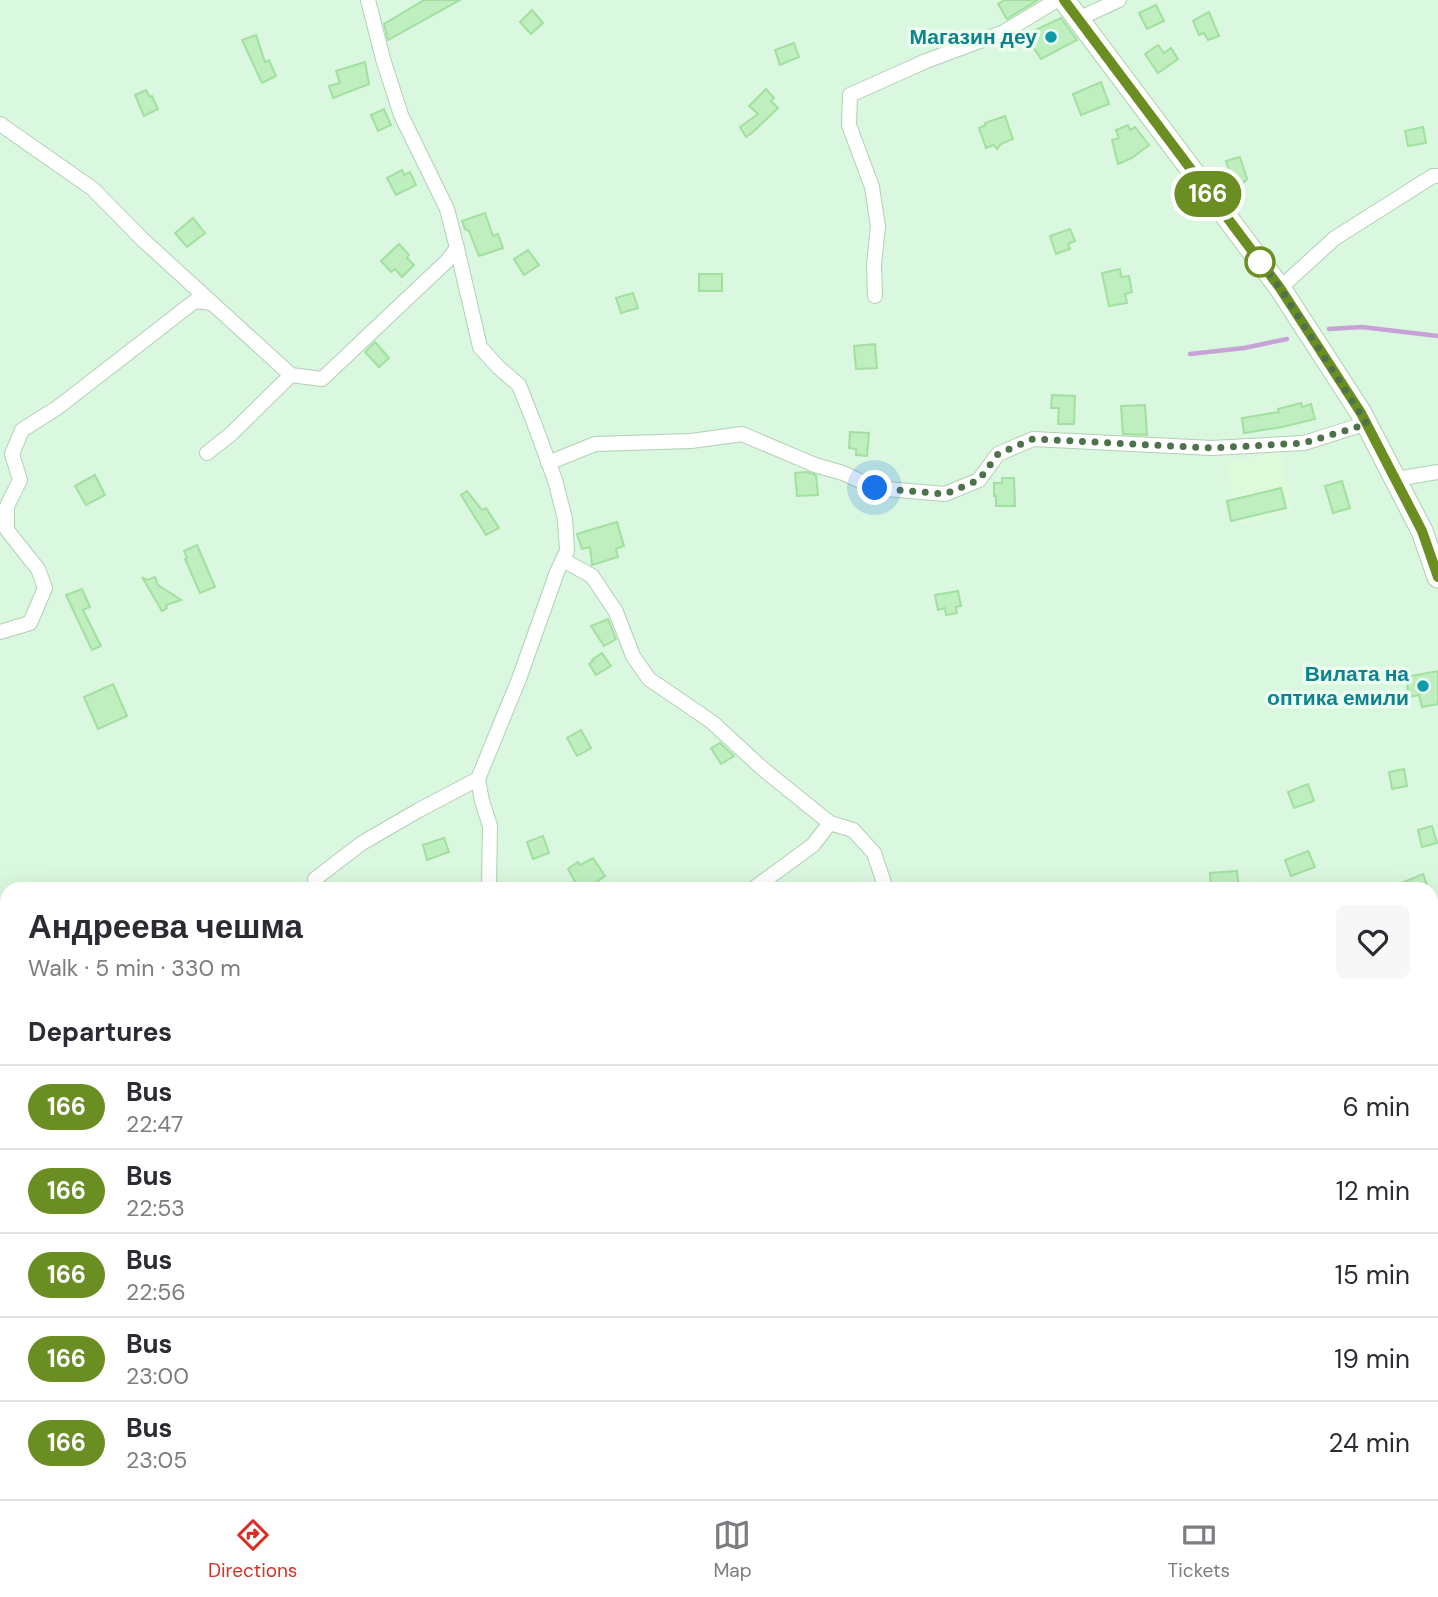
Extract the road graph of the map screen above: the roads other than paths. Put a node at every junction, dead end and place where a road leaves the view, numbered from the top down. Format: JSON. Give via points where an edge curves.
{"nodes":[{"id":1,"x":368,"y":0,"type":"edge"},
{"id":2,"x":1057,"y":0,"type":"edge"},
{"id":3,"x":1064,"y":0,"type":"edge"},
{"id":4,"x":1119,"y":0,"type":"edge"},
{"id":5,"x":1078,"y":19,"type":"junction"},
{"id":6,"x":0,"y":124,"type":"edge"},
{"id":7,"x":1438,"y":176,"type":"edge"},
{"id":8,"x":457,"y":248,"type":"junction"},
{"id":9,"x":1280,"y":288,"type":"junction"},
{"id":10,"x":875,"y":296,"type":"dead end"},
{"id":11,"x":212,"y":303,"type":"junction"},
{"id":12,"x":291,"y":375,"type":"junction"},
{"id":13,"x":1367,"y":424,"type":"junction"},
{"id":14,"x":207,"y":453,"type":"dead end"},
{"id":15,"x":548,"y":463,"type":"junction"},
{"id":16,"x":1438,"y":472,"type":"edge"},
{"id":17,"x":1396,"y":479,"type":"junction"},
{"id":18,"x":3,"y":520,"type":"edge"},
{"id":19,"x":562,"y":560,"type":"junction"},
{"id":20,"x":1438,"y":577,"type":"edge"},
{"id":21,"x":0,"y":632,"type":"edge"},
{"id":22,"x":478,"y":779,"type":"junction"},
{"id":23,"x":830,"y":823,"type":"junction"},
{"id":24,"x":315,"y":879,"type":"dead end"},
{"id":25,"x":488,"y":882,"type":"edge"},
{"id":26,"x":763,"y":882,"type":"edge"},
{"id":27,"x":884,"y":882,"type":"edge"}],
"edges":[{"from":1,"to":8,"type":"street","via":[[401,116],[447,208]]},
{"from":2,"to":10,"type":"street","via":[[1004,32],[850,95],[849,125],[872,187],[878,226]]},
{"from":3,"to":5,"type":"street"},
{"from":4,"to":5,"type":"street"},
{"from":5,"to":9,"type":"street"},
{"from":6,"to":11,"type":"street","via":[[93,189]]},
{"from":7,"to":9,"type":"street","via":[[1335,238]]},
{"from":8,"to":12,"type":"street","via":[[322,379]]},
{"from":8,"to":15,"type":"street","via":[[480,347],[519,385]]},
{"from":9,"to":13,"type":"street"},
{"from":11,"to":12,"type":"street"},
{"from":11,"to":18,"type":"street","via":[[195,301],[57,408],[22,429],[12,454],[20,480]]},
{"from":12,"to":14,"type":"street"},
{"from":13,"to":15,"type":"street","via":[[1304,443],[1212,448],[1033,439],[998,454],[979,480],[945,494],[875,488],[742,434],[691,441],[595,444]]},
{"from":13,"to":17,"type":"street"},
{"from":15,"to":19,"type":"street","via":[[565,519],[567,551]]},
{"from":16,"to":17,"type":"street"},
{"from":17,"to":20,"type":"street"},
{"from":18,"to":21,"type":"street","via":[[38,569],[45,589],[30,623]]},
{"from":19,"to":22,"type":"street"},
{"from":19,"to":23,"type":"street","via":[[592,576],[616,612],[633,656],[649,679],[712,722]]},
{"from":22,"to":24,"type":"street","via":[[362,843]]},
{"from":22,"to":25,"type":"street","via":[[490,826]]},
{"from":23,"to":26,"type":"street","via":[[813,845]]},
{"from":23,"to":27,"type":"street","via":[[853,830],[874,853]]}]}
